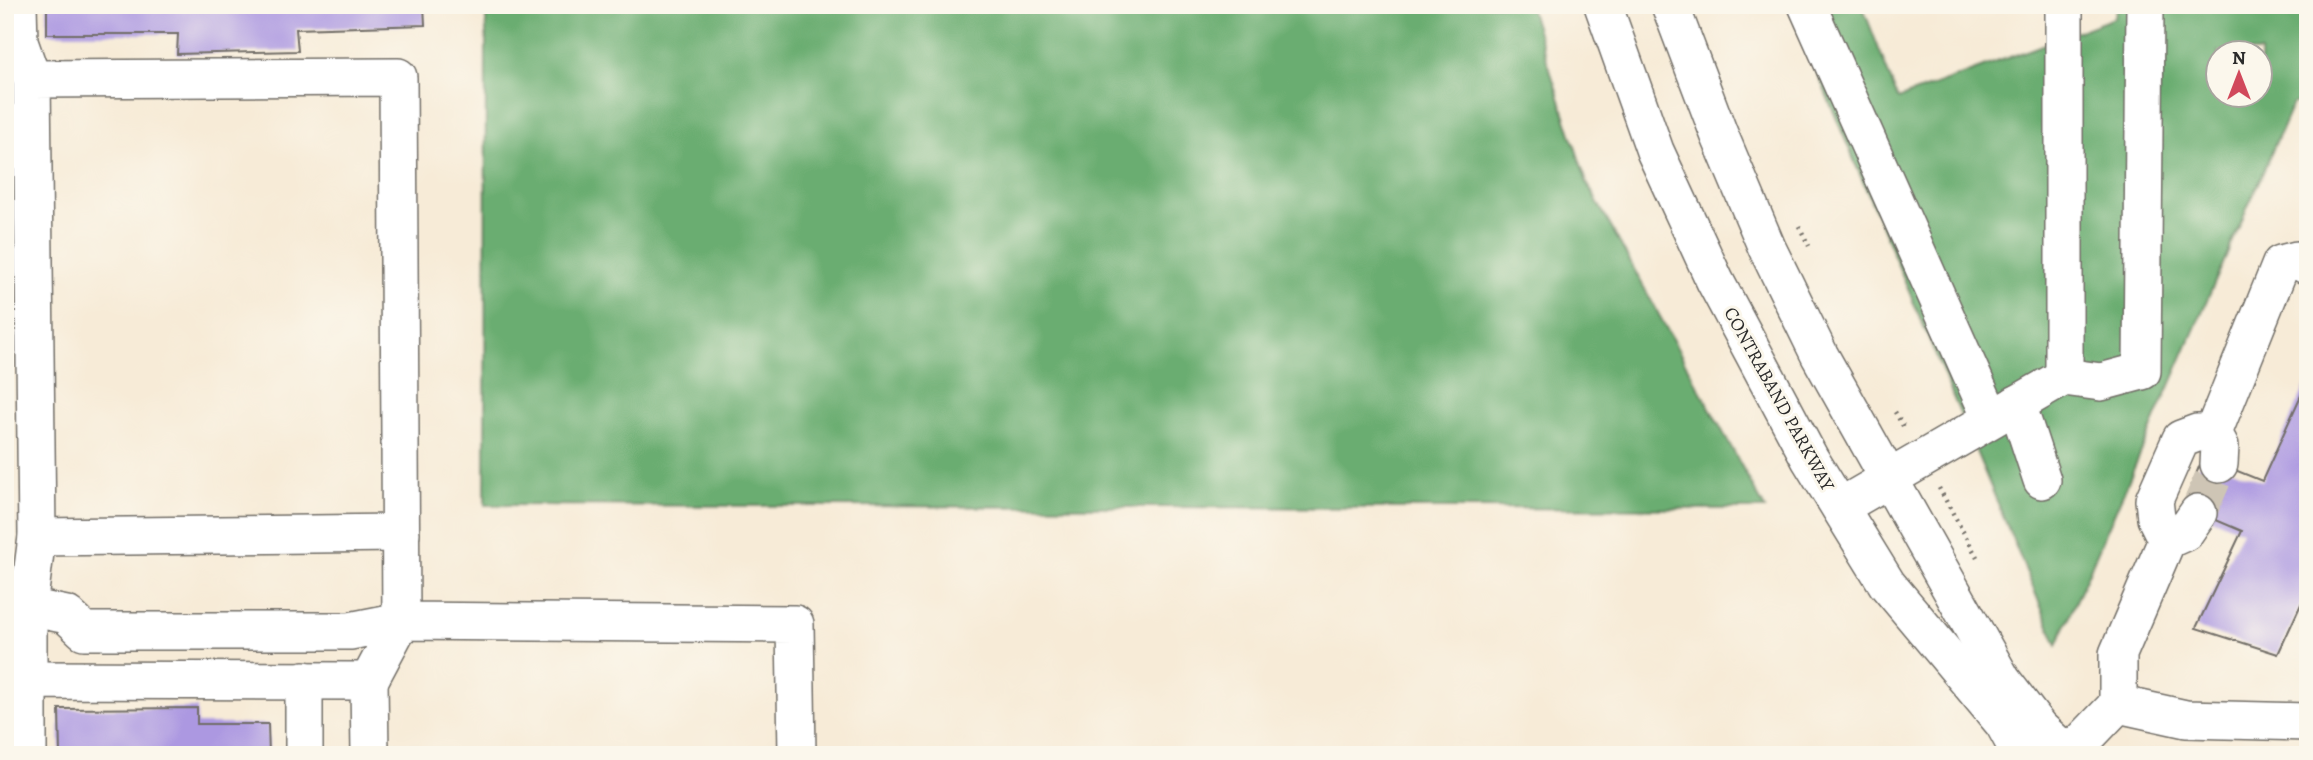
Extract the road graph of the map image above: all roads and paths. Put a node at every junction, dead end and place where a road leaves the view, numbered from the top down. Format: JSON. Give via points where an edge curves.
{"nodes":[{"id":1,"x":18,"y":5,"type":"edge"},
{"id":2,"x":1603,"y":5,"type":"edge"},
{"id":3,"x":1670,"y":5,"type":"edge"},
{"id":4,"x":1807,"y":5,"type":"edge"},
{"id":5,"x":2064,"y":5,"type":"edge"},
{"id":6,"x":2145,"y":5,"type":"edge"},
{"id":7,"x":32,"y":79,"type":"junction"},
{"id":8,"x":1794,"y":215,"type":"dead end"},
{"id":9,"x":1811,"y":251,"type":"dead end"},
{"id":10,"x":2308,"y":266,"type":"edge"},
{"id":11,"x":2064,"y":377,"type":"junction"},
{"id":12,"x":1893,"y":408,"type":"dead end"},
{"id":13,"x":2004,"y":411,"type":"junction"},
{"id":14,"x":1923,"y":459,"type":"junction"},
{"id":15,"x":1889,"y":478,"type":"junction"},
{"id":16,"x":2042,"y":480,"type":"dead end"},
{"id":17,"x":1840,"y":507,"type":"junction"},
{"id":18,"x":2197,"y":513,"type":"tunnel mouth"},
{"id":19,"x":401,"y":533,"type":"junction"},
{"id":20,"x":37,"y":537,"type":"junction"},
{"id":21,"x":2167,"y":540,"type":"junction"},
{"id":22,"x":1980,"y":564,"type":"dead end"},
{"id":23,"x":28,"y":607,"type":"junction"},
{"id":24,"x":401,"y":621,"type":"junction"},
{"id":25,"x":28,"y":680,"type":"junction"},
{"id":26,"x":304,"y":680,"type":"junction"},
{"id":27,"x":369,"y":681,"type":"junction"},
{"id":28,"x":2118,"y":704,"type":"junction"},
{"id":29,"x":2308,"y":722,"type":"edge"},
{"id":30,"x":28,"y":755,"type":"edge"},
{"id":31,"x":304,"y":755,"type":"edge"},
{"id":32,"x":370,"y":755,"type":"edge"},
{"id":33,"x":797,"y":755,"type":"edge"},
{"id":34,"x":2021,"y":755,"type":"edge"},
{"id":35,"x":2068,"y":755,"type":"edge"}],
"edges":[{"from":1,"to":7,"type":"street","via":[[19,42]]},
{"from":2,"to":17,"type":"street","name":"CONTRABAND PARKWAY","via":[[1655,151],[1715,281]]},
{"from":3,"to":15,"type":"street","via":[[1767,248],[1819,356]]},
{"from":4,"to":13,"type":"street"},
{"from":5,"to":11,"type":"street"},
{"from":6,"to":11,"type":"street","via":[[2142,371],[2101,382]]},
{"from":7,"to":19,"type":"street","via":[[398,77]]},
{"from":7,"to":20,"type":"street"},
{"from":8,"to":9,"type":"path"},
{"from":10,"to":21,"type":"street","via":[[2297,260],[2281,264],[2216,448],[2197,433],[2181,439],[2154,500],[2156,518]]},
{"from":11,"to":13,"type":"street"},
{"from":12,"to":14,"type":"path"},
{"from":13,"to":14,"type":"street"},
{"from":13,"to":16,"type":"street"},
{"from":14,"to":15,"type":"street"},
{"from":14,"to":22,"type":"path"},
{"from":15,"to":17,"type":"street"},
{"from":15,"to":35,"type":"street","via":[[2002,680],[2039,728]]},
{"from":17,"to":34,"type":"street","name":"CONTRABAND PARKWAY","via":[[1886,584],[2004,724]]},
{"from":18,"to":21,"type":"street","via":[[2185,532]]},
{"from":19,"to":20,"type":"street"},
{"from":19,"to":24,"type":"street"},
{"from":20,"to":23,"type":"street"},
{"from":21,"to":28,"type":"street","via":[[2118,654]]},
{"from":23,"to":24,"type":"street","via":[[68,615],[84,631],[350,631]]},
{"from":23,"to":25,"type":"street"},
{"from":24,"to":27,"type":"street"},
{"from":24,"to":33,"type":"street","via":[[795,624]]},
{"from":25,"to":26,"type":"street"},
{"from":25,"to":30,"type":"street"},
{"from":26,"to":27,"type":"street"},
{"from":26,"to":31,"type":"street"},
{"from":27,"to":32,"type":"street"},
{"from":28,"to":29,"type":"street","via":[[2186,719]]},
{"from":28,"to":35,"type":"street"}]}
